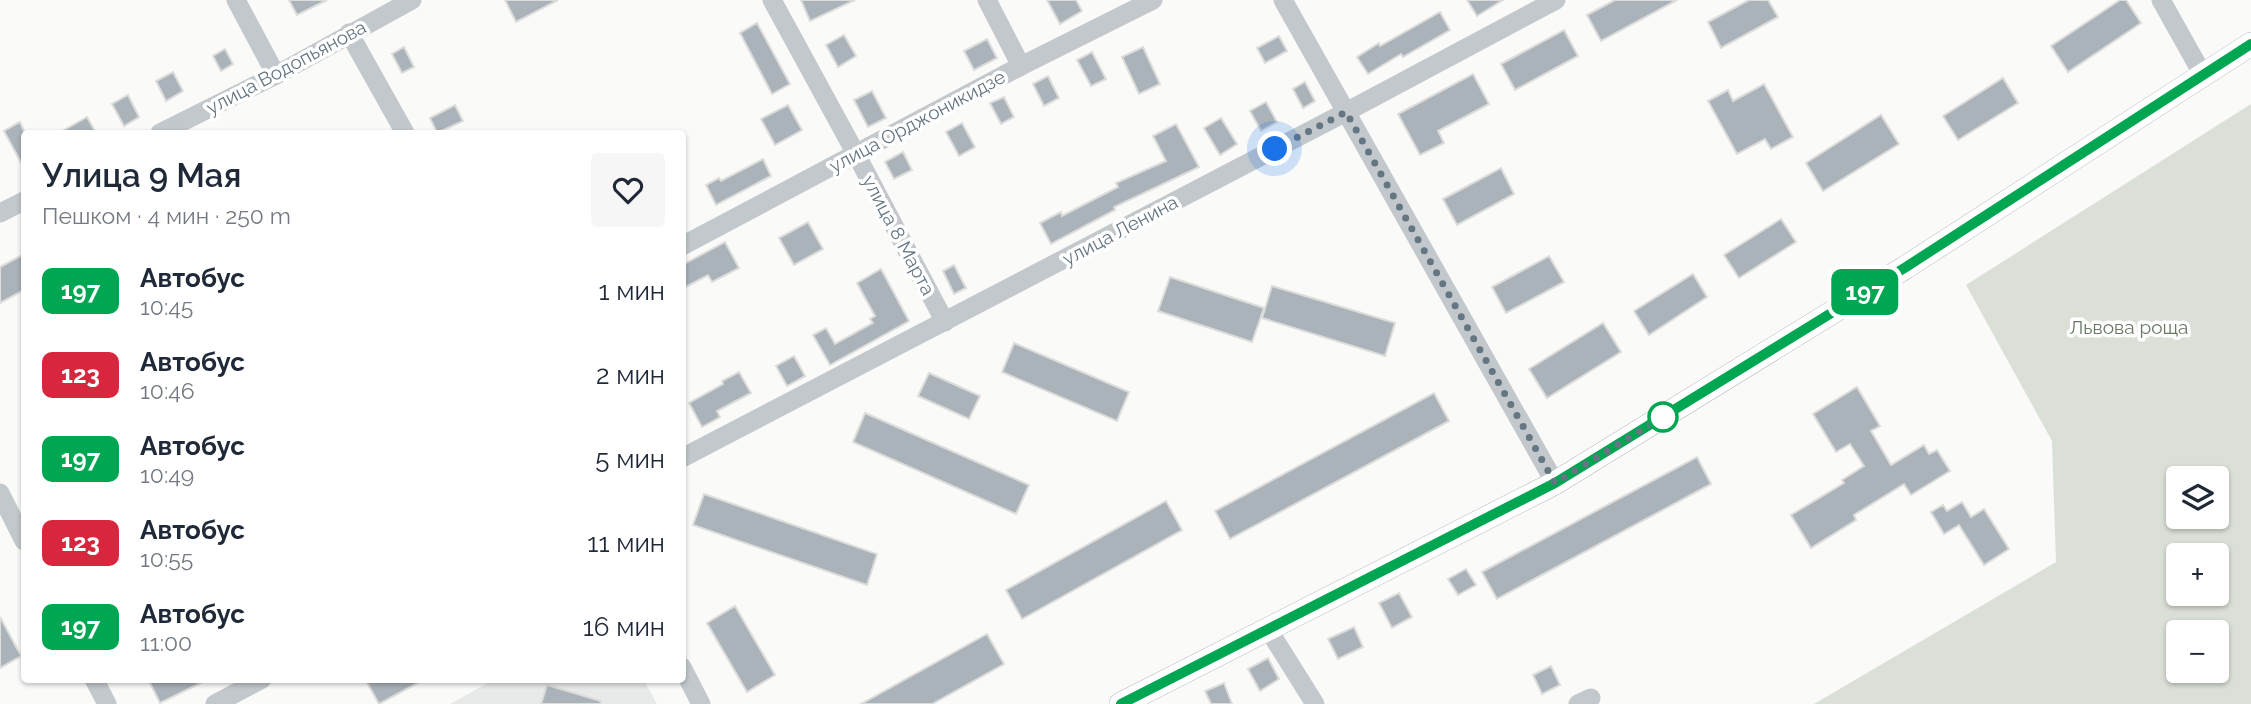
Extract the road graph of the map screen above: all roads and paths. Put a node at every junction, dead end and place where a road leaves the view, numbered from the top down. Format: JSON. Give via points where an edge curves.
{"nodes":[{"id":1,"x":236,"y":0,"type":"edge"},
{"id":2,"x":412,"y":0,"type":"edge"},
{"id":3,"x":772,"y":0,"type":"edge"},
{"id":4,"x":987,"y":0,"type":"edge"},
{"id":5,"x":1153,"y":0,"type":"edge"},
{"id":6,"x":1283,"y":0,"type":"edge"},
{"id":7,"x":1556,"y":0,"type":"edge"},
{"id":8,"x":2161,"y":0,"type":"edge"},
{"id":9,"x":349,"y":33,"type":"junction"},
{"id":10,"x":2251,"y":44,"type":"edge"},
{"id":11,"x":1021,"y":66,"type":"junction"},
{"id":12,"x":276,"y":75,"type":"junction"},
{"id":13,"x":2203,"y":75,"type":"junction"},
{"id":14,"x":1346,"y":112,"type":"junction"},
{"id":15,"x":166,"y":130,"type":"edge"},
{"id":16,"x":403,"y":130,"type":"edge"},
{"id":17,"x":856,"y":153,"type":"junction"},
{"id":18,"x":21,"y":202,"type":"edge"},
{"id":19,"x":0,"y":213,"type":"edge"},
{"id":20,"x":686,"y":244,"type":"edge"},
{"id":21,"x":945,"y":322,"type":"junction"},
{"id":22,"x":686,"y":456,"type":"edge"},
{"id":23,"x":1555,"y":483,"type":"junction"},
{"id":24,"x":0,"y":493,"type":"edge"},
{"id":25,"x":21,"y":535,"type":"edge"},
{"id":26,"x":1269,"y":629,"type":"junction"},
{"id":27,"x":686,"y":675,"type":"edge"},
{"id":28,"x":96,"y":683,"type":"edge"},
{"id":29,"x":254,"y":683,"type":"edge"},
{"id":30,"x":107,"y":704,"type":"edge"},
{"id":31,"x":215,"y":704,"type":"edge"},
{"id":32,"x":701,"y":704,"type":"edge"},
{"id":33,"x":1121,"y":704,"type":"edge"},
{"id":34,"x":1315,"y":704,"type":"edge"}],
"edges":[{"from":1,"to":12,"type":"street"},
{"from":2,"to":9,"type":"street","name":"улица Водопьянова"},
{"from":3,"to":17,"type":"street","name":"улица 8 Марта"},
{"from":4,"to":11,"type":"street"},
{"from":5,"to":11,"type":"street","name":"улица Орджоникидзе"},
{"from":6,"to":14,"type":"street"},
{"from":7,"to":14,"type":"street","name":"улица Ленина"},
{"from":8,"to":13,"type":"street"},
{"from":9,"to":12,"type":"street","name":"улица Водопьянова"},
{"from":9,"to":16,"type":"street"},
{"from":10,"to":13,"type":"main road"},
{"from":11,"to":17,"type":"street","name":"улица Орджоникидзе"},
{"from":12,"to":15,"type":"street","name":"улица Водопьянова"},
{"from":13,"to":23,"type":"main road","via":[[1906,267]]},
{"from":14,"to":21,"type":"street","name":"улица Ленина"},
{"from":14,"to":23,"type":"street"},
{"from":17,"to":20,"type":"street","name":"улица Орджоникидзе"},
{"from":17,"to":21,"type":"street","name":"улица 8 Марта"},
{"from":18,"to":19,"type":"street"},
{"from":21,"to":22,"type":"street","name":"улица Ленина"},
{"from":23,"to":26,"type":"main road"},
{"from":24,"to":25,"type":"street"},
{"from":26,"to":33,"type":"main road"},
{"from":26,"to":34,"type":"street"},
{"from":27,"to":32,"type":"street"},
{"from":28,"to":30,"type":"street"},
{"from":29,"to":31,"type":"street"}]}
